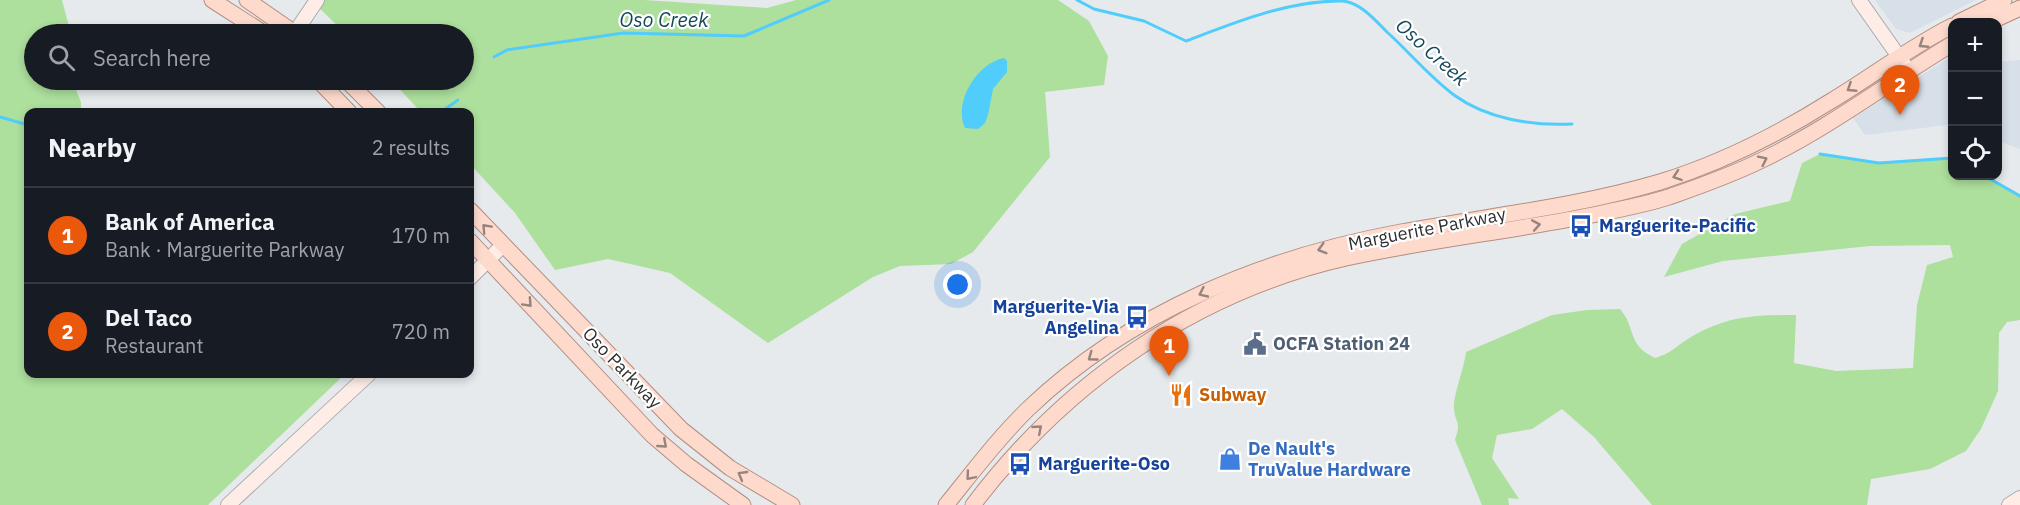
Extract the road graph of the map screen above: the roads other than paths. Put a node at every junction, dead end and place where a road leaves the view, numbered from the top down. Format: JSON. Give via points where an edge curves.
{"nodes":[{"id":1,"x":212,"y":0,"type":"edge"},
{"id":2,"x":247,"y":0,"type":"edge"},
{"id":3,"x":317,"y":0,"type":"edge"},
{"id":4,"x":1859,"y":0,"type":"edge"},
{"id":5,"x":2004,"y":0,"type":"edge"},
{"id":6,"x":2020,"y":8,"type":"edge"},
{"id":7,"x":1967,"y":18,"type":"edge"},
{"id":8,"x":1999,"y":18,"type":"edge"},
{"id":9,"x":249,"y":24,"type":"edge"},
{"id":10,"x":281,"y":24,"type":"edge"},
{"id":11,"x":301,"y":24,"type":"edge"},
{"id":12,"x":1948,"y":30,"type":"edge"},
{"id":13,"x":1948,"y":46,"type":"edge"},
{"id":14,"x":1905,"y":64,"type":"junction"},
{"id":15,"x":328,"y":90,"type":"edge"},
{"id":16,"x":356,"y":90,"type":"edge"},
{"id":17,"x":345,"y":108,"type":"edge"},
{"id":18,"x":374,"y":108,"type":"edge"},
{"id":19,"x":474,"y":214,"type":"edge"},
{"id":20,"x":474,"y":245,"type":"edge"},
{"id":21,"x":503,"y":245,"type":"junction"},
{"id":22,"x":488,"y":260,"type":"junction"},
{"id":23,"x":474,"y":274,"type":"edge"},
{"id":24,"x":365,"y":378,"type":"edge"},
{"id":25,"x":2020,"y":498,"type":"edge"},
{"id":26,"x":228,"y":505,"type":"edge"},
{"id":27,"x":742,"y":505,"type":"edge"},
{"id":28,"x":792,"y":505,"type":"edge"},
{"id":29,"x":946,"y":505,"type":"edge"},
{"id":30,"x":973,"y":505,"type":"edge"},
{"id":31,"x":2009,"y":505,"type":"edge"}],
"edges":[{"from":1,"to":9,"type":"main road"},
{"from":2,"to":10,"type":"main road"},
{"from":3,"to":11,"type":"street"},
{"from":4,"to":14,"type":"street"},
{"from":5,"to":7,"type":"main road"},
{"from":6,"to":8,"type":"main road"},
{"from":12,"to":14,"type":"main road","name":"Marguerite Parkway","one_way":true},
{"from":13,"to":14,"type":"main road","name":"Marguerite Parkway"},
{"from":14,"to":29,"type":"main road","name":"Marguerite Parkway","one_way":true,"via":[[1749,147],[1660,182],[1325,248],[1194,297],[1100,351],[1058,384],[1027,410]]},
{"from":30,"to":14,"type":"main road","name":"Marguerite Parkway","one_way":true,"via":[[1031,435],[1110,366],[1177,324],[1234,295],[1346,258],[1666,198],[1771,156]]},
{"from":15,"to":17,"type":"main road"},
{"from":16,"to":18,"type":"main road"},
{"from":21,"to":19,"type":"main road","name":"Oso Parkway","one_way":true},
{"from":20,"to":22,"type":"main road","name":"Oso Parkway"},
{"from":21,"to":22,"type":"street"},
{"from":28,"to":21,"type":"main road","name":"Oso Parkway","one_way":true,"via":[[730,468],[681,429]]},
{"from":22,"to":23,"type":"street"},
{"from":22,"to":27,"type":"main road","name":"Oso Parkway","one_way":true,"via":[[652,435]]},
{"from":24,"to":26,"type":"street"},
{"from":25,"to":31,"type":"street"}]}
